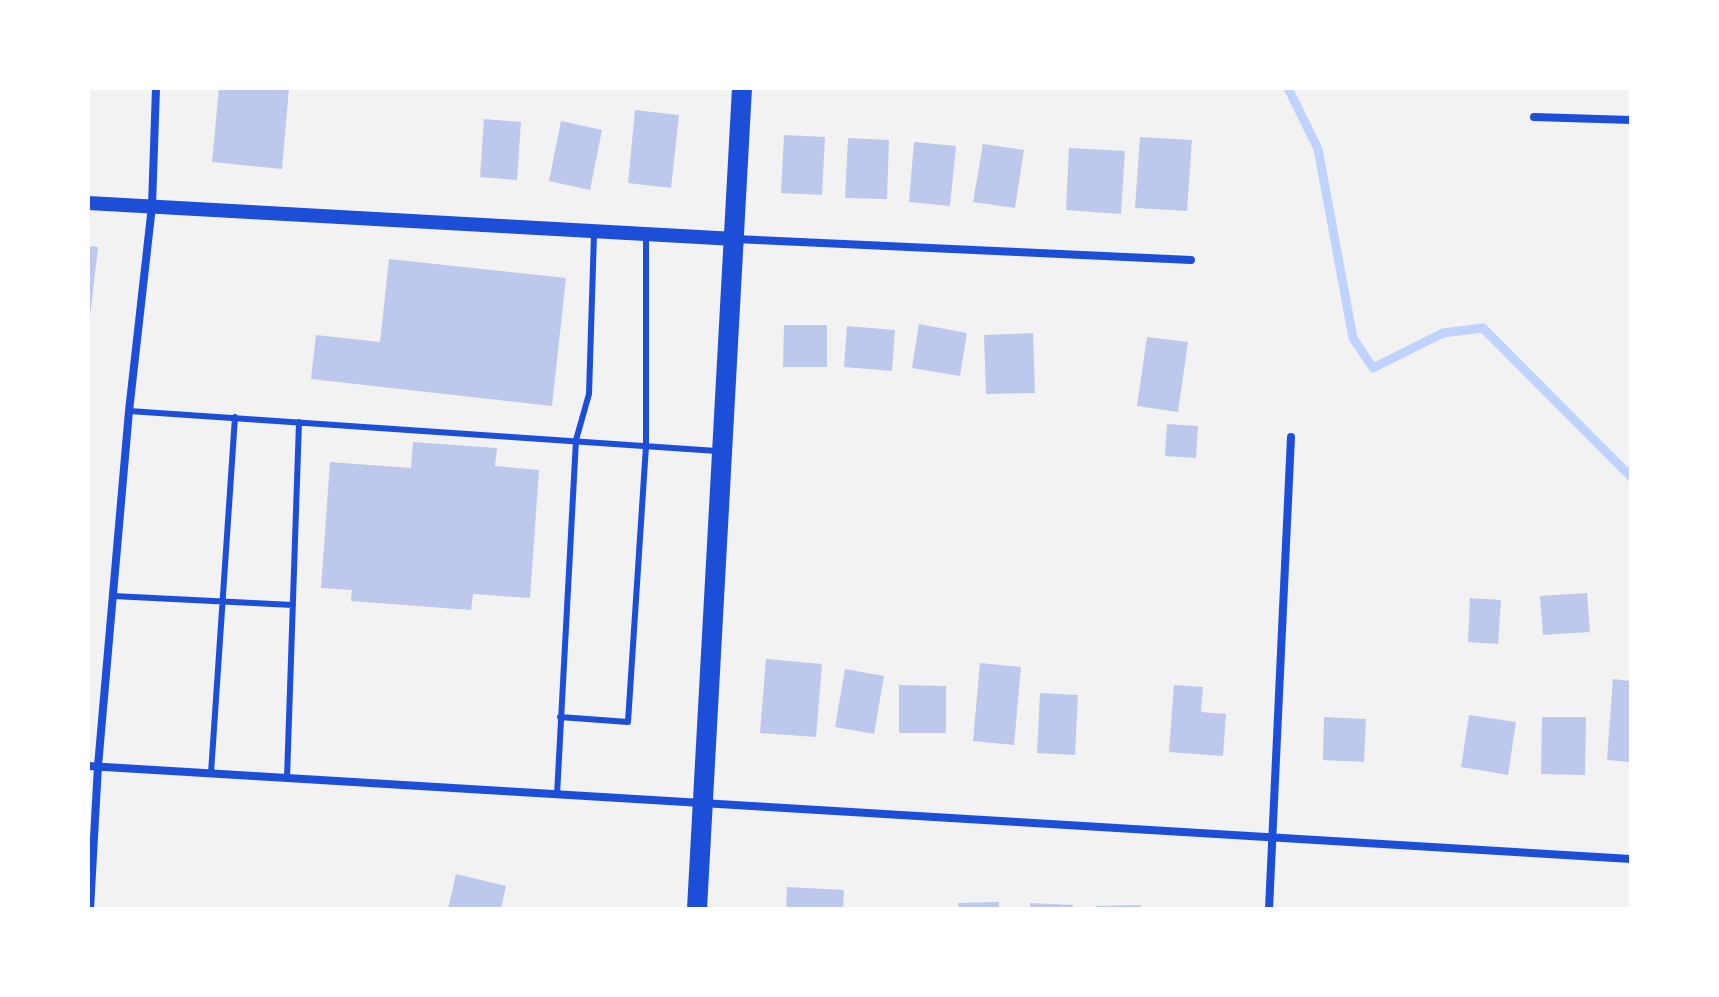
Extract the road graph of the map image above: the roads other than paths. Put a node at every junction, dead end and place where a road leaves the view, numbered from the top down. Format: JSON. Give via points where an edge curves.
{"nodes":[{"id":1,"x":156,"y":88,"type":"edge"},
{"id":2,"x":742,"y":88,"type":"edge"},
{"id":3,"x":1534,"y":117,"type":"dead end"},
{"id":4,"x":1631,"y":120,"type":"edge"},
{"id":5,"x":88,"y":203,"type":"edge"},
{"id":6,"x":152,"y":206,"type":"junction"},
{"id":7,"x":594,"y":230,"type":"junction"},
{"id":8,"x":646,"y":234,"type":"junction"},
{"id":9,"x":735,"y":239,"type":"junction"},
{"id":10,"x":1191,"y":260,"type":"dead end"},
{"id":11,"x":129,"y":411,"type":"junction"},
{"id":12,"x":235,"y":417,"type":"junction"},
{"id":13,"x":299,"y":422,"type":"junction"},
{"id":14,"x":1291,"y":437,"type":"dead end"},
{"id":15,"x":576,"y":440,"type":"junction"},
{"id":16,"x":646,"y":446,"type":"junction"},
{"id":17,"x":721,"y":451,"type":"junction"},
{"id":18,"x":113,"y":596,"type":"junction"},
{"id":19,"x":221,"y":602,"type":"junction"},
{"id":20,"x":293,"y":605,"type":"junction"},
{"id":21,"x":560,"y":717,"type":"junction"},
{"id":22,"x":93,"y":766,"type":"edge"},
{"id":23,"x":211,"y":773,"type":"junction"},
{"id":24,"x":287,"y":778,"type":"junction"},
{"id":25,"x":557,"y":795,"type":"junction"},
{"id":26,"x":703,"y":805,"type":"junction"},
{"id":27,"x":1273,"y":838,"type":"junction"},
{"id":28,"x":1631,"y":859,"type":"edge"},
{"id":29,"x":90,"y":909,"type":"edge"},
{"id":30,"x":697,"y":909,"type":"edge"},
{"id":31,"x":1269,"y":909,"type":"edge"}],
"edges":[{"from":1,"to":6,"type":"street"},
{"from":2,"to":9,"type":"main road"},
{"from":3,"to":4,"type":"street"},
{"from":5,"to":6,"type":"street"},
{"from":6,"to":7,"type":"street"},
{"from":6,"to":11,"type":"street"},
{"from":7,"to":8,"type":"street"},
{"from":7,"to":15,"type":"lane","via":[[589,394]]},
{"from":8,"to":9,"type":"street"},
{"from":8,"to":16,"type":"lane"},
{"from":9,"to":10,"type":"street"},
{"from":9,"to":17,"type":"main road"},
{"from":11,"to":12,"type":"lane"},
{"from":11,"to":18,"type":"street"},
{"from":12,"to":13,"type":"lane"},
{"from":12,"to":19,"type":"lane"},
{"from":13,"to":15,"type":"lane"},
{"from":13,"to":20,"type":"lane"},
{"from":14,"to":27,"type":"street"},
{"from":15,"to":16,"type":"lane"},
{"from":15,"to":21,"type":"lane"},
{"from":16,"to":17,"type":"lane"},
{"from":16,"to":21,"type":"lane","via":[[628,722]]},
{"from":17,"to":26,"type":"main road"},
{"from":18,"to":19,"type":"lane"},
{"from":18,"to":22,"type":"street"},
{"from":19,"to":20,"type":"lane"},
{"from":19,"to":23,"type":"lane"},
{"from":20,"to":24,"type":"lane"},
{"from":21,"to":25,"type":"lane"},
{"from":22,"to":23,"type":"street"},
{"from":22,"to":29,"type":"street"},
{"from":23,"to":24,"type":"street"},
{"from":24,"to":25,"type":"street"},
{"from":25,"to":26,"type":"street"},
{"from":26,"to":27,"type":"street"},
{"from":26,"to":30,"type":"main road"},
{"from":27,"to":28,"type":"street"},
{"from":27,"to":31,"type":"street"}]}
